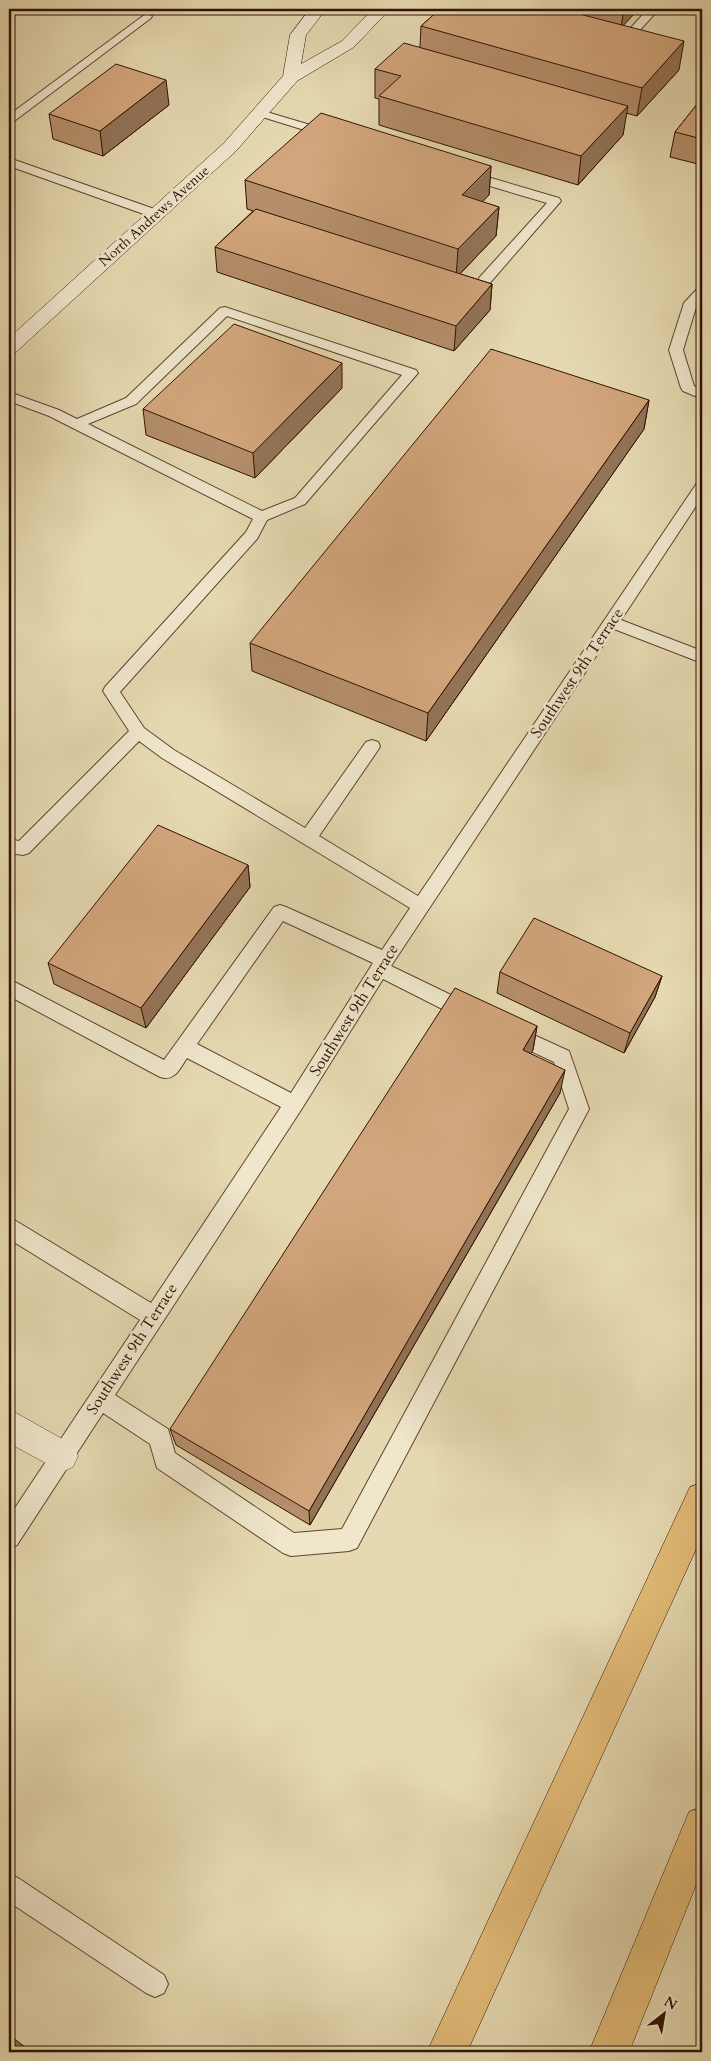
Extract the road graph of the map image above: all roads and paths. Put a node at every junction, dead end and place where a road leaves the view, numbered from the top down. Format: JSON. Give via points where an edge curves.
{"nodes":[{"id":1,"x":318,"y":9,"type":"edge"},
{"id":2,"x":382,"y":9,"type":"edge"},
{"id":3,"x":654,"y":9,"type":"edge"},
{"id":4,"x":147,"y":16,"type":"dead end"},
{"id":5,"x":601,"y":30,"type":"edge"},
{"id":6,"x":291,"y":77,"type":"junction"},
{"id":7,"x":260,"y":112,"type":"junction"},
{"id":8,"x":9,"y":120,"type":"edge"},
{"id":9,"x":339,"y":136,"type":"edge"},
{"id":10,"x":9,"y":162,"type":"edge"},
{"id":11,"x":452,"y":170,"type":"edge"},
{"id":12,"x":156,"y":214,"type":"junction"},
{"id":13,"x":484,"y":281,"type":"edge"},
{"id":14,"x":702,"y":292,"type":"edge"},
{"id":15,"x":9,"y":348,"type":"edge"},
{"id":16,"x":702,"y":395,"type":"edge"},
{"id":17,"x":9,"y":396,"type":"edge"},
{"id":18,"x":77,"y":424,"type":"junction"},
{"id":19,"x":702,"y":486,"type":"edge"},
{"id":20,"x":261,"y":517,"type":"junction"},
{"id":21,"x":611,"y":622,"type":"junction"},
{"id":22,"x":702,"y":657,"type":"edge"},
{"id":23,"x":138,"y":732,"type":"junction"},
{"id":24,"x":372,"y":746,"type":"dead end"},
{"id":25,"x":308,"y":838,"type":"junction"},
{"id":26,"x":9,"y":846,"type":"edge"},
{"id":27,"x":421,"y":906,"type":"junction"},
{"id":28,"x":382,"y":965,"type":"junction"},
{"id":29,"x":9,"y":987,"type":"edge"},
{"id":30,"x":184,"y":1047,"type":"junction"},
{"id":31,"x":294,"y":1104,"type":"junction"},
{"id":32,"x":9,"y":1228,"type":"edge"},
{"id":33,"x":154,"y":1317,"type":"junction"},
{"id":34,"x":100,"y":1398,"type":"junction"},
{"id":35,"x":9,"y":1425,"type":"edge"},
{"id":36,"x":62,"y":1456,"type":"junction"},
{"id":37,"x":702,"y":1499,"type":"edge"},
{"id":38,"x":9,"y":1537,"type":"edge"},
{"id":39,"x":702,"y":1825,"type":"edge"},
{"id":40,"x":9,"y":1887,"type":"edge"},
{"id":41,"x":652,"y":1950,"type":"junction"},
{"id":42,"x":155,"y":1984,"type":"dead end"},
{"id":43,"x":447,"y":2052,"type":"edge"},
{"id":44,"x":592,"y":2052,"type":"edge"},
{"id":45,"x":609,"y":2052,"type":"edge"}],
"edges":[{"from":1,"to":6,"type":"main road","via":[[298,35]]},
{"from":2,"to":6,"type":"main road","name":"North Andrews Avenue","via":[[348,44]]},
{"from":3,"to":5,"type":"lane","via":[[628,37]]},
{"from":4,"to":8,"type":"lane"},
{"from":6,"to":7,"type":"main road","name":"North Andrews Avenue"},
{"from":7,"to":9,"type":"lane"},
{"from":7,"to":12,"type":"main road","name":"North Andrews Avenue","via":[[230,147]]},
{"from":10,"to":12,"type":"lane"},
{"from":11,"to":13,"type":"lane","via":[[555,201]]},
{"from":12,"to":15,"type":"main road","name":"North Andrews Avenue"},
{"from":14,"to":16,"type":"lane","via":[[691,303],[676,350],[688,388]]},
{"from":17,"to":18,"type":"lane"},
{"from":18,"to":20,"type":"lane"},
{"from":18,"to":20,"type":"lane","via":[[130,401],[225,311],[411,373],[300,501]]},
{"from":19,"to":21,"type":"lane","name":"Southwest 9th Terrace"},
{"from":20,"to":23,"type":"lane","via":[[252,535],[110,691]]},
{"from":21,"to":22,"type":"lane"},
{"from":21,"to":27,"type":"lane","name":"Southwest 9th Terrace"},
{"from":23,"to":25,"type":"lane","via":[[168,754]]},
{"from":23,"to":26,"type":"lane","via":[[23,848]]},
{"from":24,"to":25,"type":"lane"},
{"from":25,"to":27,"type":"lane"},
{"from":27,"to":28,"type":"lane","name":"Southwest 9th Terrace"},
{"from":28,"to":30,"type":"lane","via":[[280,912]]},
{"from":28,"to":31,"type":"lane","name":"Southwest 9th Terrace"},
{"from":28,"to":34,"type":"lane","via":[[562,1058],[579,1109],[349,1540],[291,1545],[165,1460],[160,1437]]},
{"from":29,"to":30,"type":"lane","via":[[167,1071]]},
{"from":30,"to":31,"type":"lane"},
{"from":31,"to":33,"type":"lane","name":"Southwest 9th Terrace"},
{"from":32,"to":33,"type":"lane"},
{"from":33,"to":34,"type":"lane","name":"Southwest 9th Terrace"},
{"from":34,"to":36,"type":"lane","name":"Southwest 9th Terrace"},
{"from":35,"to":36,"type":"main road"},
{"from":36,"to":38,"type":"lane","name":"Southwest 9th Terrace"},
{"from":37,"to":43,"type":"highway"},
{"from":39,"to":41,"type":"highway"},
{"from":40,"to":42,"type":"lane"},
{"from":41,"to":44,"type":"highway"},
{"from":41,"to":45,"type":"highway"}]}
